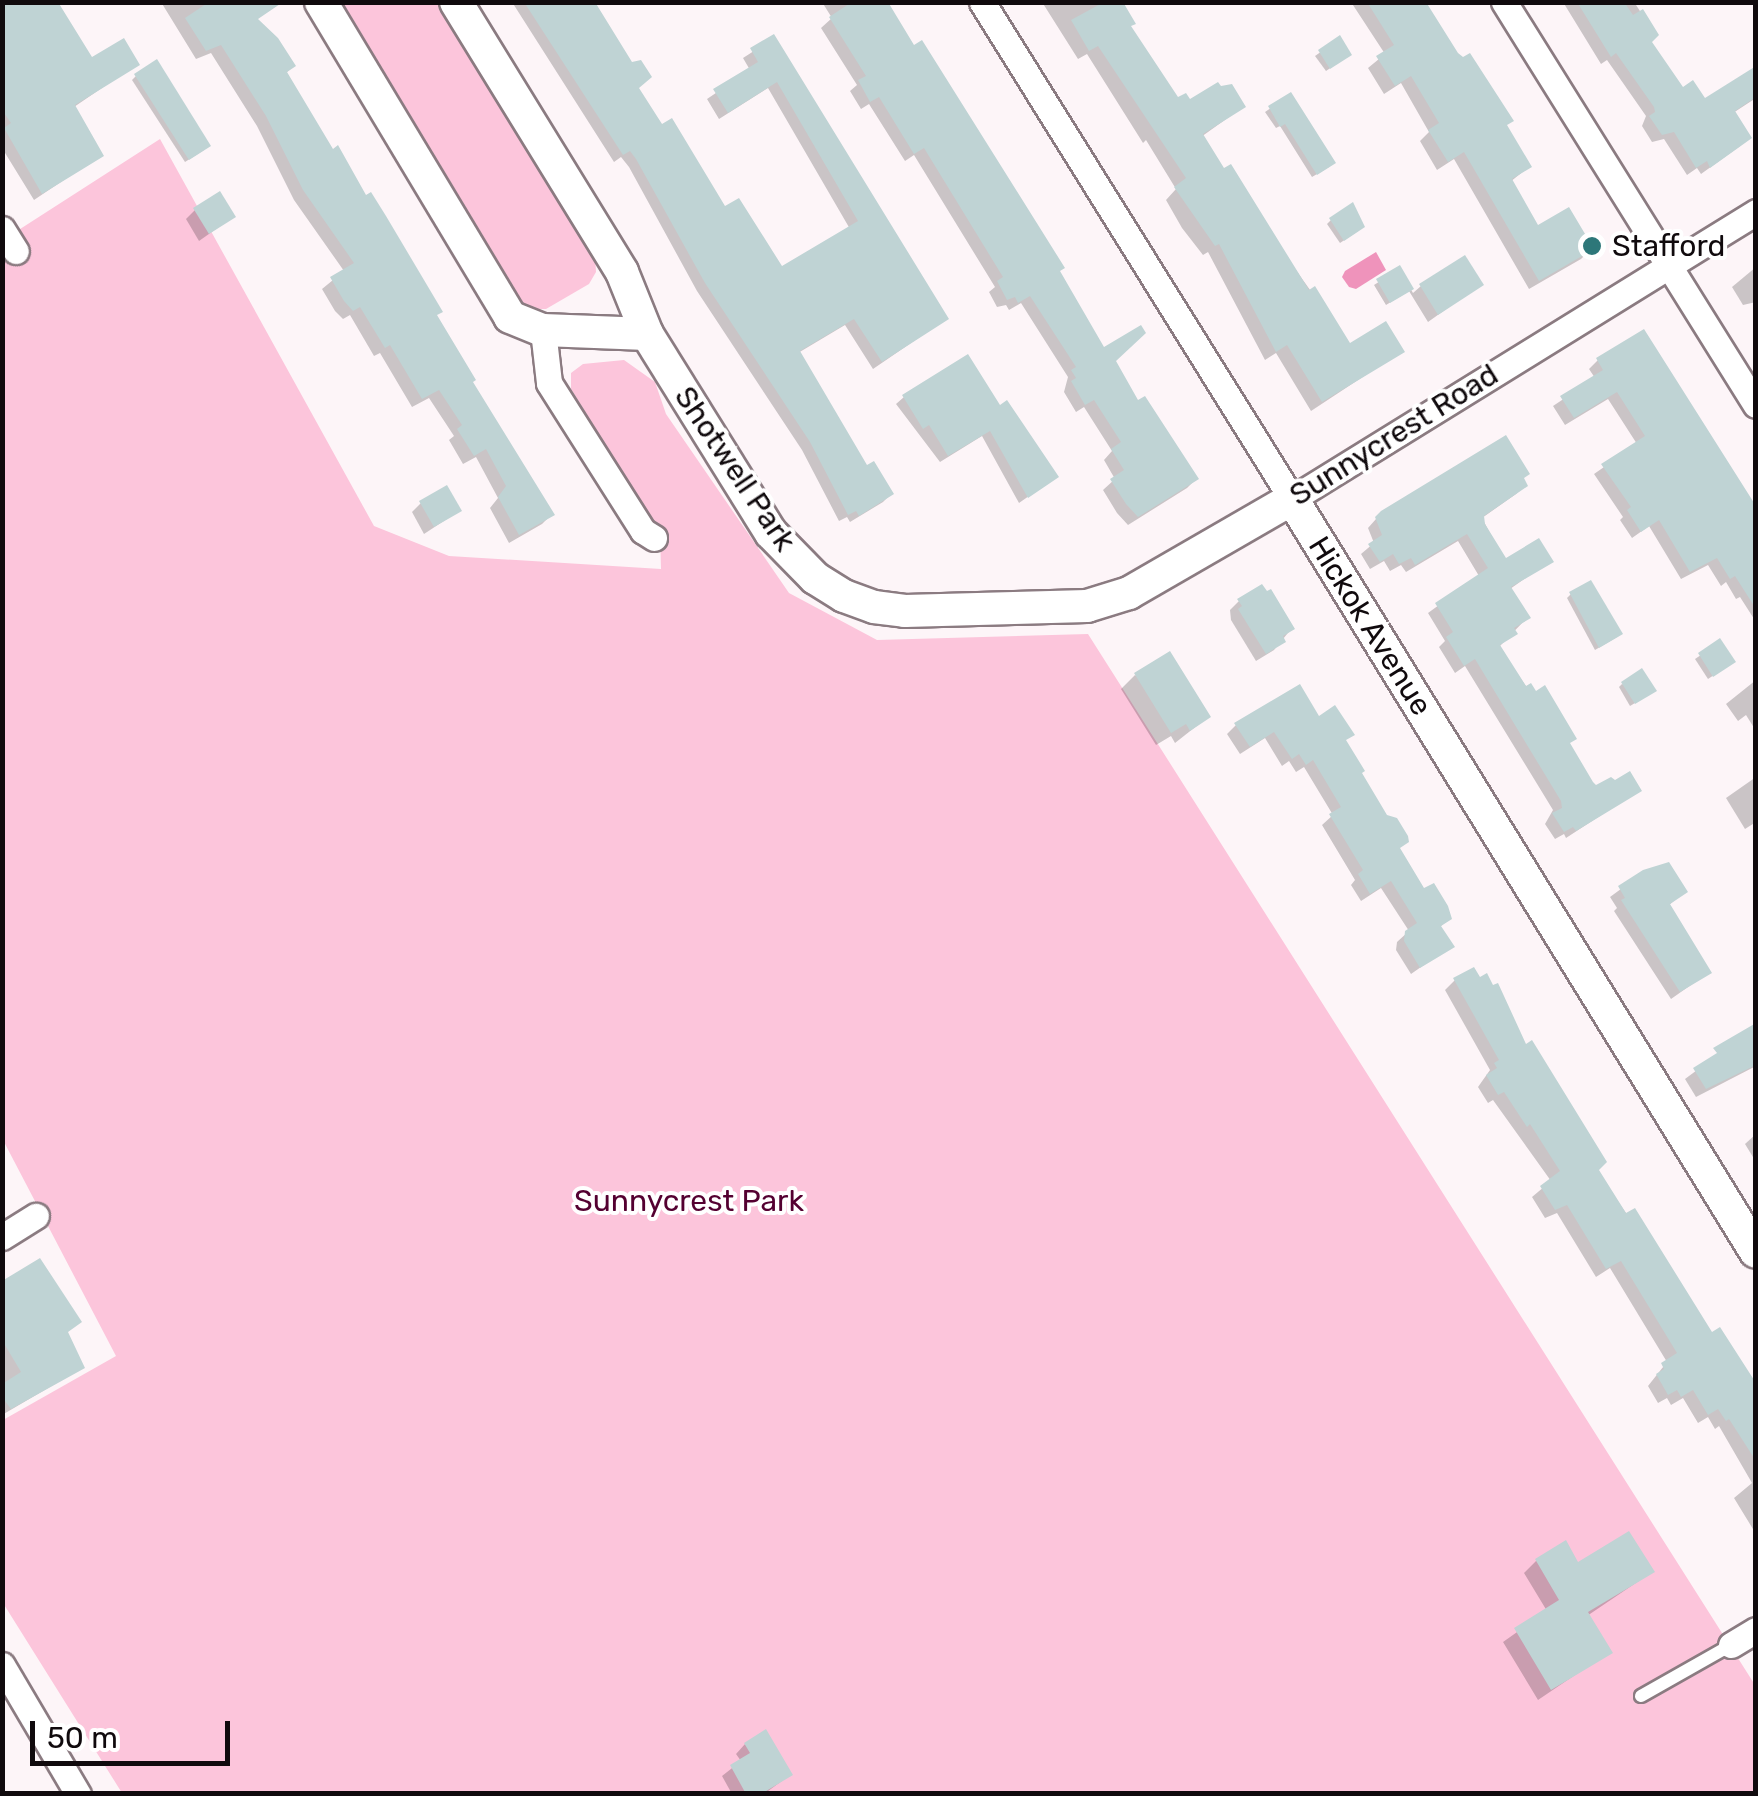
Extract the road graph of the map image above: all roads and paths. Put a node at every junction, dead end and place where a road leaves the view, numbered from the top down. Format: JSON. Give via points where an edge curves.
{"nodes":[{"id":1,"x":321,"y":2,"type":"edge"},
{"id":2,"x":456,"y":2,"type":"edge"},
{"id":3,"x":982,"y":2,"type":"edge"},
{"id":4,"x":1504,"y":2,"type":"edge"},
{"id":5,"x":1756,"y":212,"type":"edge"},
{"id":6,"x":1668,"y":265,"type":"junction"},
{"id":7,"x":543,"y":330,"type":"junction"},
{"id":8,"x":647,"y":334,"type":"junction"},
{"id":9,"x":1756,"y":406,"type":"edge"},
{"id":10,"x":1292,"y":500,"type":"junction"},
{"id":11,"x":654,"y":538,"type":"dead end"},
{"id":12,"x":1014,"y":610,"type":"joint"},
{"id":13,"x":36,"y":1216,"type":"dead end"},
{"id":14,"x":2,"y":1237,"type":"edge"},
{"id":15,"x":1756,"y":1252,"type":"edge"},
{"id":16,"x":1756,"y":1630,"type":"edge"},
{"id":17,"x":1731,"y":1645,"type":"joint"},
{"id":18,"x":2,"y":1665,"type":"edge"},
{"id":19,"x":1641,"y":1696,"type":"dead end"},
{"id":20,"x":78,"y":1794,"type":"edge"}],
"edges":[{"from":1,"to":7,"type":"street","via":[[510,317]]},
{"from":2,"to":8,"type":"street","name":"Shotwell Park","via":[[622,272]]},
{"from":3,"to":10,"type":"street","name":"Hickok Avenue"},
{"from":4,"to":6,"type":"street"},
{"from":5,"to":6,"type":"street","name":"Sunnycrest Road"},
{"from":6,"to":9,"type":"street"},
{"from":6,"to":10,"type":"street","name":"Sunnycrest Road"},
{"from":7,"to":8,"type":"street"},
{"from":7,"to":11,"type":"street","via":[[549,383]]},
{"from":8,"to":12,"type":"street","name":"Shotwell Park","via":[[770,533],[816,578],[874,607]]},
{"from":10,"to":12,"type":"street","name":"Sunnycrest Road","via":[[1129,594],[1087,606]]},
{"from":10,"to":15,"type":"street","name":"Hickok Avenue"},
{"from":13,"to":14,"type":"street"},
{"from":16,"to":17,"type":"street"},
{"from":17,"to":19,"type":"lane"},
{"from":18,"to":20,"type":"street"}]}
